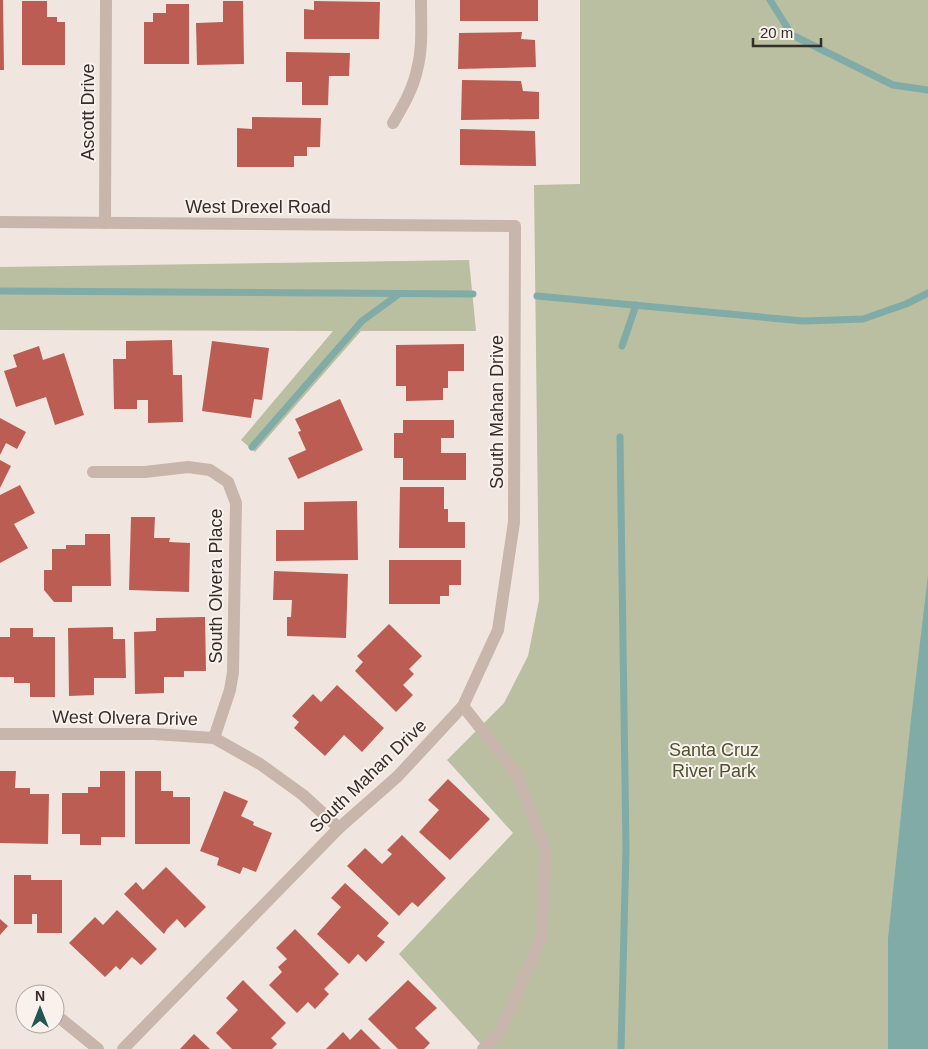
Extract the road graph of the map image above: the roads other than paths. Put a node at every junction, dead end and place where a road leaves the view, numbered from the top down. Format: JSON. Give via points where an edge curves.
{"nodes":[{"id":1,"x":106,"y":0,"type":"edge"},
{"id":2,"x":421,"y":0,"type":"edge"},
{"id":3,"x":393,"y":123,"type":"dead end"},
{"id":4,"x":0,"y":222,"type":"edge"},
{"id":5,"x":105,"y":223,"type":"junction"},
{"id":6,"x":515,"y":226,"type":"joint"},
{"id":7,"x":93,"y":472,"type":"dead end"},
{"id":8,"x":463,"y":706,"type":"junction"},
{"id":9,"x":0,"y":734,"type":"edge"},
{"id":10,"x":214,"y":738,"type":"junction"},
{"id":11,"x":339,"y":828,"type":"junction"},
{"id":12,"x":65,"y":1022,"type":"edge"},
{"id":13,"x":98,"y":1049,"type":"edge"},
{"id":14,"x":123,"y":1049,"type":"edge"},
{"id":15,"x":483,"y":1049,"type":"edge"}],
"edges":[{"from":1,"to":5,"type":"street","name":"Ascott Drive"},
{"from":2,"to":3,"type":"street","via":[[417,70],[403,107]]},
{"from":4,"to":5,"type":"street","name":"West Drexel Road"},
{"from":5,"to":6,"type":"street","name":"West Drexel Road"},
{"from":6,"to":8,"type":"street","name":"South Mahan Drive","via":[[514,522],[498,630]]},
{"from":7,"to":10,"type":"street","name":"South Olvera Place","via":[[145,472],[188,467],[210,470],[228,482],[236,503],[233,672]]},
{"from":8,"to":11,"type":"street","name":"South Mahan Drive","via":[[398,776]]},
{"from":8,"to":15,"type":"street","via":[[516,773],[546,851],[541,938],[500,1032]]},
{"from":9,"to":10,"type":"street","name":"West Olvera Drive","via":[[154,734]]},
{"from":10,"to":11,"type":"street","name":"West Olvera Drive","via":[[268,769]]},
{"from":11,"to":14,"type":"street","name":"South Mahan Drive"},
{"from":12,"to":13,"type":"street"}]}
